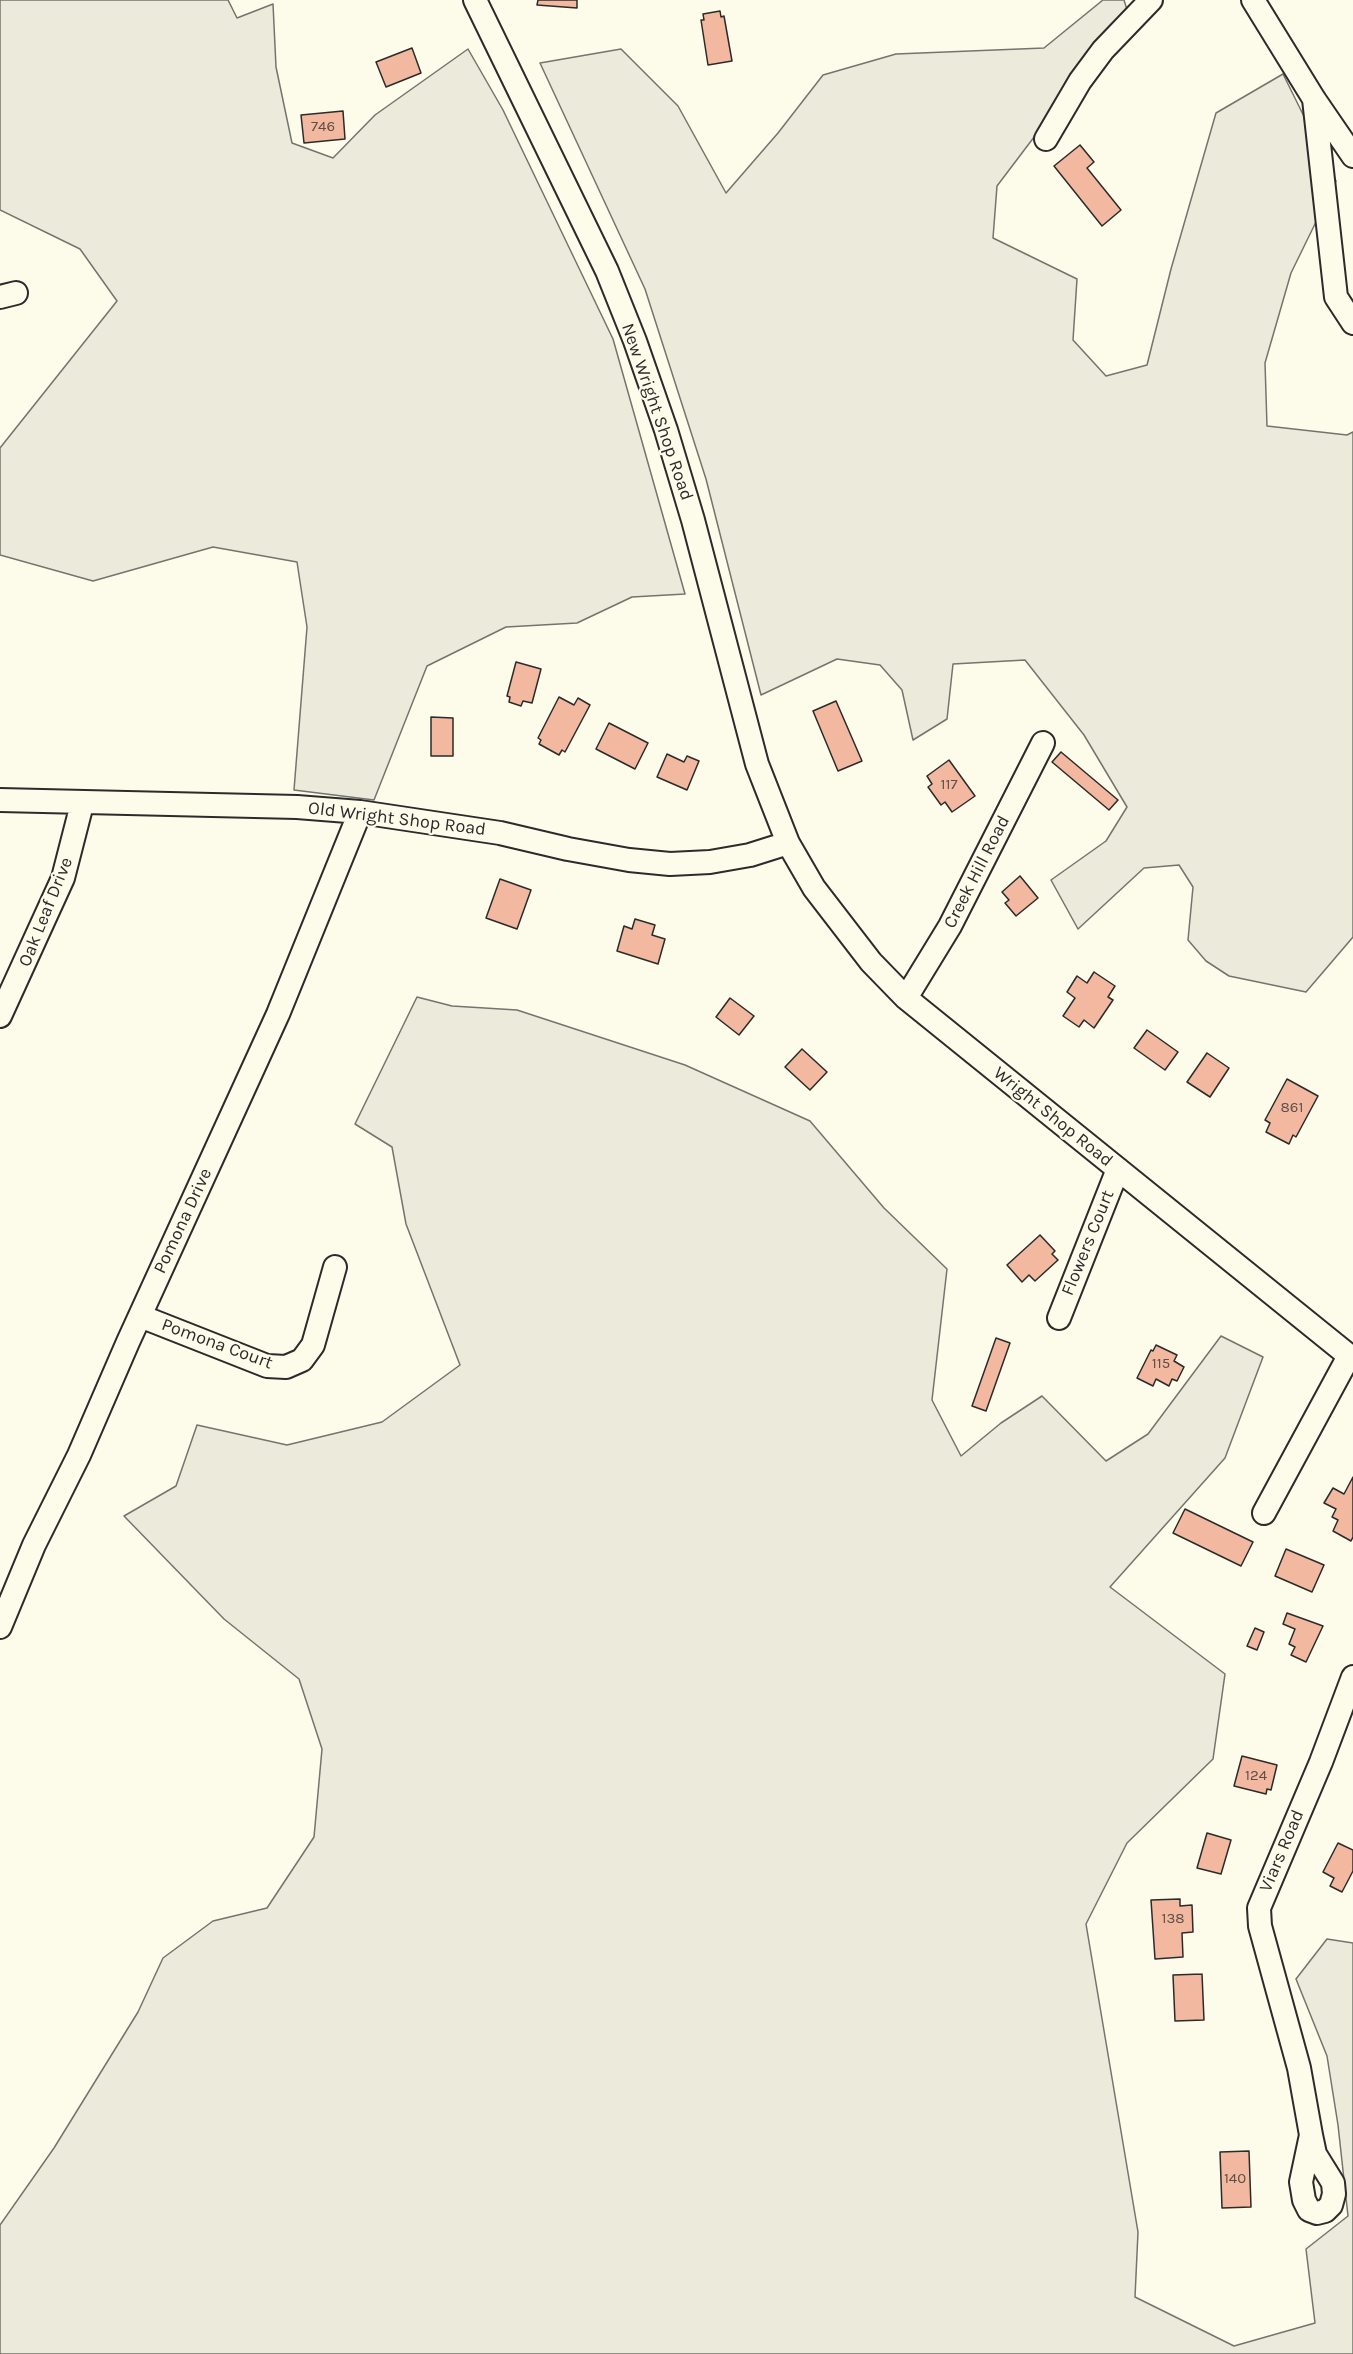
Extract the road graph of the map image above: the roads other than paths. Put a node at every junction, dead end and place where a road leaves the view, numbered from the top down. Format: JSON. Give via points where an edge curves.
{"nodes":[{"id":1,"x":475,"y":0,"type":"edge"},
{"id":2,"x":1151,"y":0,"type":"edge"},
{"id":3,"x":1253,"y":0,"type":"edge"},
{"id":4,"x":1314,"y":99,"type":"junction"},
{"id":5,"x":1046,"y":139,"type":"dead end"},
{"id":6,"x":1353,"y":156,"type":"edge"},
{"id":7,"x":1353,"y":323,"type":"edge"},
{"id":8,"x":1043,"y":743,"type":"dead end"},
{"id":9,"x":0,"y":801,"type":"edge"},
{"id":10,"x":82,"y":804,"type":"junction"},
{"id":11,"x":360,"y":812,"type":"junction"},
{"id":12,"x":788,"y":843,"type":"junction"},
{"id":13,"x":906,"y":998,"type":"junction"},
{"id":14,"x":0,"y":1016,"type":"edge"},
{"id":15,"x":1118,"y":1169,"type":"junction"},
{"id":16,"x":335,"y":1267,"type":"dead end"},
{"id":17,"x":140,"y":1316,"type":"junction"},
{"id":18,"x":1059,"y":1317,"type":"dead end"},
{"id":19,"x":1351,"y":1358,"type":"edge"},
{"id":20,"x":1264,"y":1513,"type":"dead end"},
{"id":21,"x":0,"y":1627,"type":"edge"},
{"id":22,"x":1353,"y":1677,"type":"edge"},
{"id":23,"x":1311,"y":2135,"type":"dead end"}],
"edges":[{"from":1,"to":12,"type":"street","name":"New Wright Shop Road","via":[[607,272],[635,341],[693,520],[757,764]]},
{"from":2,"to":5,"type":"street","via":[[1092,65]]},
{"from":3,"to":4,"type":"street"},
{"from":4,"to":6,"type":"street"},
{"from":4,"to":7,"type":"street","via":[[1336,297]]},
{"from":8,"to":13,"type":"street","name":"Creek Hill Road","via":[[951,926]]},
{"from":9,"to":10,"type":"street","name":"Old Wright Shop Road"},
{"from":10,"to":11,"type":"street","name":"Old Wright Shop Road","via":[[191,803]]},
{"from":10,"to":14,"type":"street","name":"Oak Leaf Drive","via":[[63,878]]},
{"from":11,"to":12,"type":"street","name":"Old Wright Shop Road","via":[[670,864],[750,855]]},
{"from":11,"to":17,"type":"street","name":"Pomona Drive","via":[[278,1014]]},
{"from":12,"to":13,"type":"street","name":"Wright Shop Road","via":[[838,922]]},
{"from":13,"to":15,"type":"street","name":"Wright Shop Road"},
{"from":15,"to":18,"type":"street","name":"Flowers Court"},
{"from":15,"to":19,"type":"street","name":"Wright Shop Road"},
{"from":16,"to":17,"type":"street","name":"Pomona Court","via":[[313,1345],[302,1360],[286,1367],[267,1366]]},
{"from":17,"to":21,"type":"street","name":"Pomona Drive"},
{"from":19,"to":20,"type":"street"},
{"from":22,"to":23,"type":"street","name":"Viars Road","via":[[1259,1908],[1260,1926],[1299,2068]]}]}
